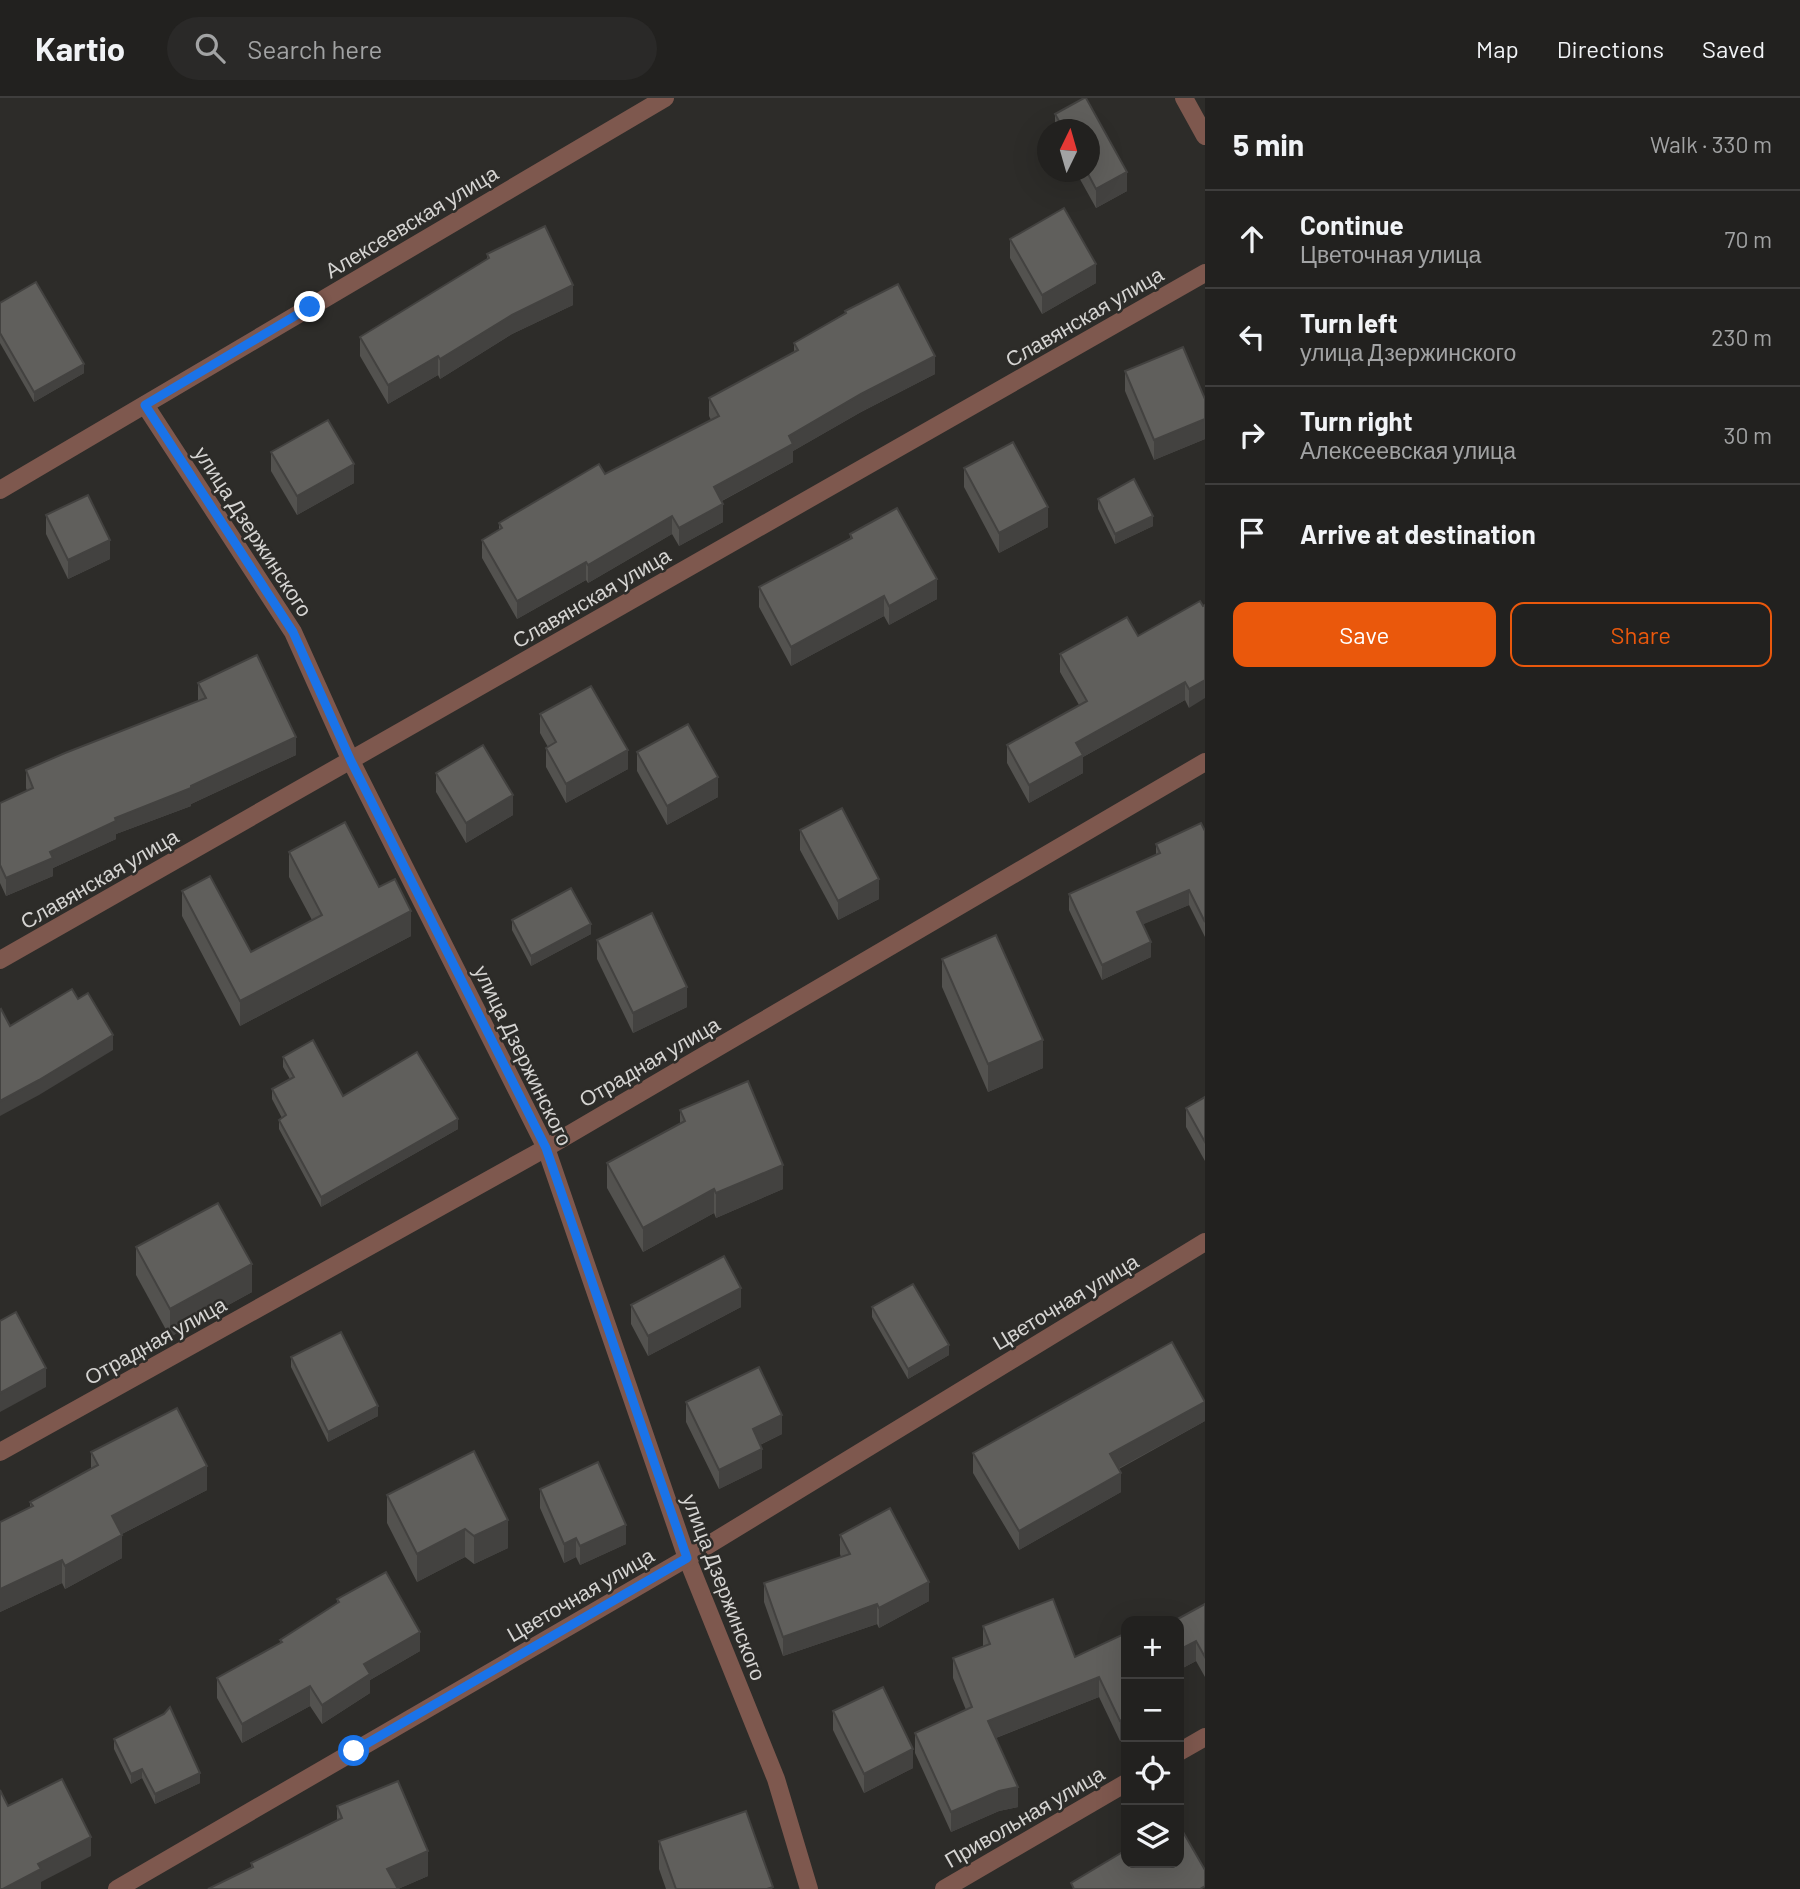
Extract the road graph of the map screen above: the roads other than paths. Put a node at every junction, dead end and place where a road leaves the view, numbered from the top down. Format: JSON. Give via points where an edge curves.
{"nodes":[{"id":1,"x":665,"y":98,"type":"edge"},
{"id":2,"x":1184,"y":98,"type":"edge"},
{"id":3,"x":1205,"y":136,"type":"edge"},
{"id":4,"x":1205,"y":274,"type":"edge"},
{"id":5,"x":145,"y":405,"type":"junction"},
{"id":6,"x":0,"y":490,"type":"edge"},
{"id":7,"x":351,"y":761,"type":"junction"},
{"id":8,"x":1205,"y":762,"type":"edge"},
{"id":9,"x":0,"y":960,"type":"edge"},
{"id":10,"x":546,"y":1148,"type":"junction"},
{"id":11,"x":1205,"y":1242,"type":"edge"},
{"id":12,"x":0,"y":1452,"type":"edge"},
{"id":13,"x":687,"y":1558,"type":"junction"},
{"id":14,"x":1205,"y":1737,"type":"edge"},
{"id":15,"x":1184,"y":1749,"type":"edge"},
{"id":16,"x":1121,"y":1786,"type":"edge"},
{"id":17,"x":117,"y":1889,"type":"edge"},
{"id":18,"x":809,"y":1889,"type":"edge"},
{"id":19,"x":944,"y":1889,"type":"edge"}],
"edges":[{"from":1,"to":5,"type":"street","name":"Алексеевская улица"},
{"from":2,"to":3,"type":"street"},
{"from":4,"to":7,"type":"street","name":"Славянская улица"},
{"from":5,"to":6,"type":"street","name":"Алексеевская улица"},
{"from":5,"to":7,"type":"street","name":"улица Дзержинского","via":[[293,632]]},
{"from":7,"to":9,"type":"street","name":"Славянская улица"},
{"from":7,"to":10,"type":"street","name":"улица Дзержинского"},
{"from":8,"to":10,"type":"street","name":"Отрадная улица"},
{"from":10,"to":12,"type":"street","name":"Отрадная улица"},
{"from":10,"to":13,"type":"street","name":"улица Дзержинского"},
{"from":11,"to":13,"type":"street","name":"Цветочная улица"},
{"from":13,"to":17,"type":"street","name":"Цветочная улица"},
{"from":13,"to":18,"type":"street","name":"улица Дзержинского","via":[[776,1779]]},
{"from":14,"to":15,"type":"street"},
{"from":16,"to":19,"type":"street","name":"Привольная улица"}]}
